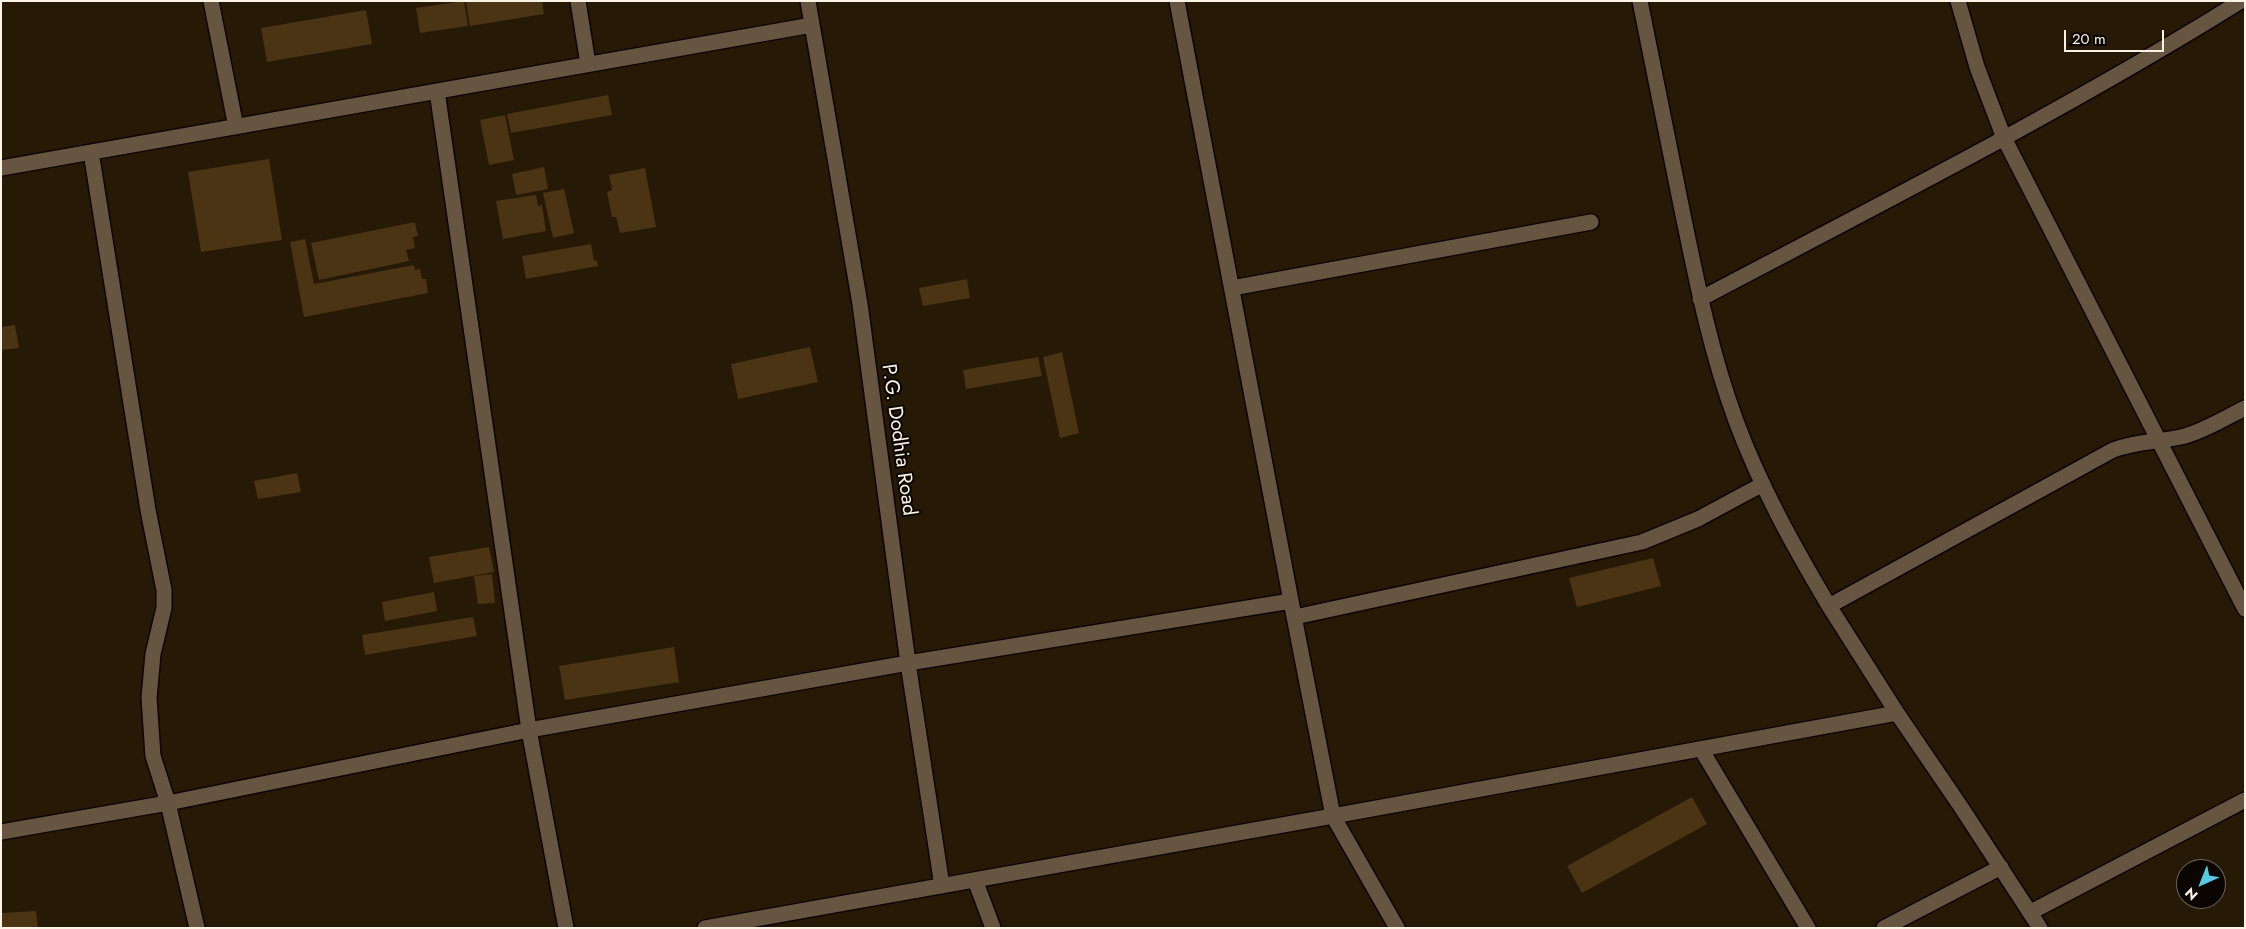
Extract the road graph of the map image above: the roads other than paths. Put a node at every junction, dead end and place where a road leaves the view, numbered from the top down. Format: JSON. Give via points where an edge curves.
{"nodes":[{"id":1,"x":211,"y":1,"type":"edge"},
{"id":2,"x":578,"y":1,"type":"edge"},
{"id":3,"x":808,"y":1,"type":"edge"},
{"id":4,"x":1177,"y":1,"type":"edge"},
{"id":5,"x":1640,"y":1,"type":"edge"},
{"id":6,"x":1958,"y":1,"type":"edge"},
{"id":7,"x":2241,"y":1,"type":"edge"},
{"id":8,"x":812,"y":25,"type":"junction"},
{"id":9,"x":588,"y":64,"type":"junction"},
{"id":10,"x":437,"y":91,"type":"junction"},
{"id":11,"x":236,"y":127,"type":"junction"},
{"id":12,"x":2004,"y":138,"type":"junction"},
{"id":13,"x":91,"y":152,"type":"junction"},
{"id":14,"x":1,"y":168,"type":"edge"},
{"id":15,"x":1591,"y":222,"type":"dead end"},
{"id":16,"x":1232,"y":288,"type":"junction"},
{"id":17,"x":1700,"y":299,"type":"junction"},
{"id":18,"x":2245,"y":408,"type":"edge"},
{"id":19,"x":2157,"y":440,"type":"junction"},
{"id":20,"x":1763,"y":484,"type":"junction"},
{"id":21,"x":1292,"y":602,"type":"junction"},
{"id":22,"x":1829,"y":606,"type":"junction"},
{"id":23,"x":2245,"y":609,"type":"edge"},
{"id":24,"x":1294,"y":617,"type":"junction"},
{"id":25,"x":908,"y":663,"type":"junction"},
{"id":26,"x":1897,"y":713,"type":"junction"},
{"id":27,"x":529,"y":730,"type":"junction"},
{"id":28,"x":1701,"y":749,"type":"junction"},
{"id":29,"x":2245,"y":800,"type":"edge"},
{"id":30,"x":168,"y":803,"type":"junction"},
{"id":31,"x":1333,"y":816,"type":"junction"},
{"id":32,"x":1,"y":832,"type":"edge"},
{"id":33,"x":2001,"y":867,"type":"junction"},
{"id":34,"x":975,"y":880,"type":"junction"},
{"id":35,"x":942,"y":886,"type":"junction"},
{"id":36,"x":2031,"y":912,"type":"junction"},
{"id":37,"x":197,"y":928,"type":"edge"},
{"id":38,"x":566,"y":928,"type":"edge"},
{"id":39,"x":705,"y":928,"type":"edge"},
{"id":40,"x":993,"y":928,"type":"edge"},
{"id":41,"x":1397,"y":928,"type":"edge"},
{"id":42,"x":1808,"y":928,"type":"edge"},
{"id":43,"x":1884,"y":928,"type":"edge"},
{"id":44,"x":2040,"y":928,"type":"edge"}],
"edges":[{"from":1,"to":11,"type":"street"},
{"from":2,"to":9,"type":"street"},
{"from":3,"to":8,"type":"street","name":"P.G. Dodhia Road"},
{"from":4,"to":16,"type":"street"},
{"from":5,"to":17,"type":"street"},
{"from":6,"to":12,"type":"street","via":[[1977,67]]},
{"from":7,"to":12,"type":"street","via":[[2177,41]]},
{"from":8,"to":9,"type":"street"},
{"from":8,"to":25,"type":"street","name":"P.G. Dodhia Road","via":[[860,304]]},
{"from":9,"to":10,"type":"street"},
{"from":10,"to":11,"type":"street"},
{"from":10,"to":27,"type":"street"},
{"from":11,"to":13,"type":"street"},
{"from":12,"to":17,"type":"street"},
{"from":12,"to":19,"type":"street"},
{"from":13,"to":14,"type":"street"},
{"from":13,"to":30,"type":"street","via":[[148,510],[164,590],[149,698],[153,756]]},
{"from":15,"to":16,"type":"street"},
{"from":16,"to":21,"type":"street"},
{"from":17,"to":20,"type":"street","via":[[1736,422]]},
{"from":18,"to":19,"type":"street","via":[[2203,430]]},
{"from":19,"to":22,"type":"street","via":[[2132,443],[2113,450]]},
{"from":19,"to":23,"type":"street"},
{"from":20,"to":22,"type":"street"},
{"from":20,"to":24,"type":"street","via":[[1698,519],[1642,542]]},
{"from":21,"to":24,"type":"street"},
{"from":21,"to":25,"type":"street"},
{"from":22,"to":26,"type":"street"},
{"from":24,"to":31,"type":"street"},
{"from":25,"to":27,"type":"street"},
{"from":25,"to":35,"type":"street","name":"P.G. Dodhia Road"},
{"from":26,"to":28,"type":"street"},
{"from":26,"to":33,"type":"street"},
{"from":27,"to":30,"type":"street"},
{"from":27,"to":38,"type":"street"},
{"from":28,"to":31,"type":"street"},
{"from":28,"to":42,"type":"street"},
{"from":29,"to":36,"type":"street"},
{"from":30,"to":32,"type":"street"},
{"from":30,"to":37,"type":"street"},
{"from":31,"to":34,"type":"street"},
{"from":31,"to":41,"type":"street"},
{"from":33,"to":36,"type":"street"},
{"from":33,"to":43,"type":"street"},
{"from":34,"to":35,"type":"street"},
{"from":34,"to":40,"type":"street"},
{"from":35,"to":39,"type":"street"},
{"from":36,"to":44,"type":"street"}]}
